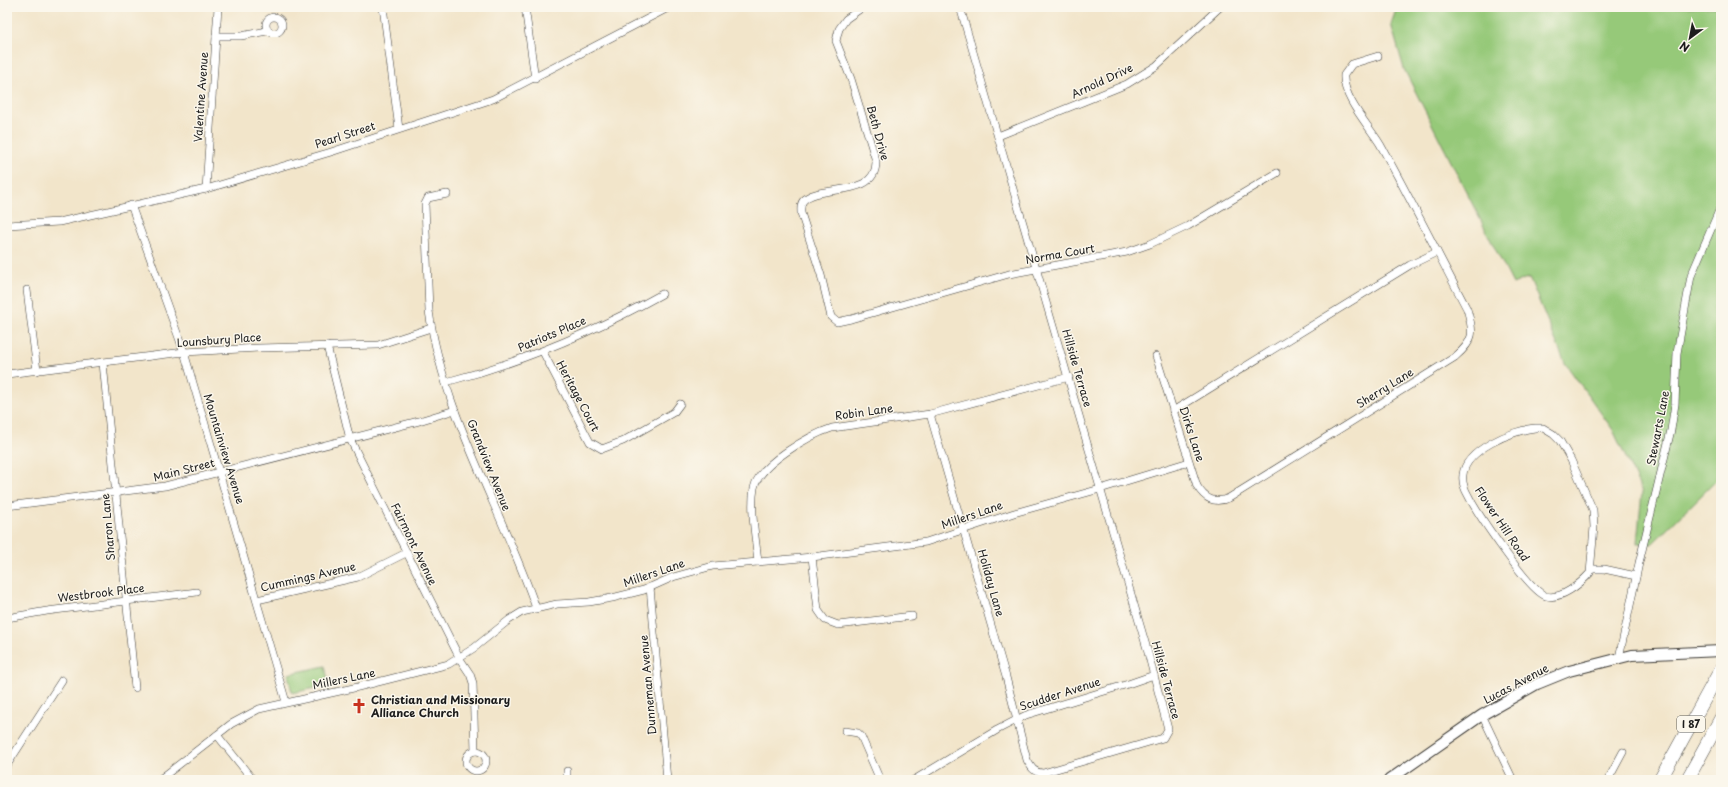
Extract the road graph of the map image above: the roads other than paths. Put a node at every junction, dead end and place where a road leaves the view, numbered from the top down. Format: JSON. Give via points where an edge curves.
{"nodes":[{"id":1,"x":218,"y":7,"type":"edge"},
{"id":2,"x":383,"y":7,"type":"edge"},
{"id":3,"x":525,"y":7,"type":"edge"},
{"id":4,"x":670,"y":7,"type":"edge"},
{"id":5,"x":863,"y":7,"type":"edge"},
{"id":6,"x":960,"y":7,"type":"edge"},
{"id":7,"x":1220,"y":7,"type":"edge"},
{"id":8,"x":268,"y":31,"type":"dead end"},
{"id":9,"x":216,"y":36,"type":"junction"},
{"id":10,"x":1378,"y":56,"type":"dead end"},
{"id":11,"x":534,"y":79,"type":"junction"},
{"id":12,"x":399,"y":129,"type":"junction"},
{"id":13,"x":998,"y":136,"type":"junction"},
{"id":14,"x":1277,"y":173,"type":"dead end"},
{"id":15,"x":206,"y":189,"type":"junction"},
{"id":16,"x":447,"y":194,"type":"dead end"},
{"id":17,"x":131,"y":205,"type":"junction"},
{"id":18,"x":1721,"y":206,"type":"edge"},
{"id":19,"x":7,"y":225,"type":"edge"},
{"id":20,"x":1437,"y":252,"type":"junction"},
{"id":21,"x":1037,"y":268,"type":"junction"},
{"id":22,"x":28,"y":290,"type":"dead end"},
{"id":23,"x":662,"y":294,"type":"dead end"},
{"id":24,"x":833,"y":320,"type":"joint"},
{"id":25,"x":431,"y":328,"type":"junction"},
{"id":26,"x":327,"y":346,"type":"junction"},
{"id":27,"x":184,"y":352,"type":"junction"},
{"id":28,"x":543,"y":352,"type":"junction"},
{"id":29,"x":1156,"y":356,"type":"dead end"},
{"id":30,"x":103,"y":363,"type":"junction"},
{"id":31,"x":37,"y":371,"type":"junction"},
{"id":32,"x":7,"y":374,"type":"edge"},
{"id":33,"x":1069,"y":377,"type":"junction"},
{"id":34,"x":446,"y":382,"type":"junction"},
{"id":35,"x":680,"y":404,"type":"dead end"},
{"id":36,"x":454,"y":410,"type":"junction"},
{"id":37,"x":1173,"y":411,"type":"junction"},
{"id":38,"x":930,"y":414,"type":"junction"},
{"id":39,"x":350,"y":439,"type":"junction"},
{"id":40,"x":1189,"y":462,"type":"junction"},
{"id":41,"x":220,"y":472,"type":"junction"},
{"id":42,"x":1100,"y":489,"type":"junction"},
{"id":43,"x":116,"y":493,"type":"junction"},
{"id":44,"x":1224,"y":500,"type":"joint"},
{"id":45,"x":7,"y":506,"type":"edge"},
{"id":46,"x":964,"y":529,"type":"junction"},
{"id":47,"x":406,"y":553,"type":"junction"},
{"id":48,"x":812,"y":557,"type":"junction"},
{"id":49,"x":758,"y":562,"type":"junction"},
{"id":50,"x":1591,"y":568,"type":"junction"},
{"id":51,"x":1636,"y":576,"type":"junction"},
{"id":52,"x":650,"y":587,"type":"junction"},
{"id":53,"x":198,"y":592,"type":"dead end"},
{"id":54,"x":257,"y":600,"type":"junction"},
{"id":55,"x":126,"y":602,"type":"junction"},
{"id":56,"x":536,"y":608,"type":"junction"},
{"id":57,"x":912,"y":616,"type":"dead end"},
{"id":58,"x":7,"y":618,"type":"edge"},
{"id":59,"x":1721,"y":651,"type":"edge"},
{"id":60,"x":1619,"y":658,"type":"junction"},
{"id":61,"x":460,"y":659,"type":"junction"},
{"id":62,"x":1721,"y":669,"type":"edge"},
{"id":63,"x":1154,"y":674,"type":"junction"},
{"id":64,"x":62,"y":680,"type":"dead end"},
{"id":65,"x":135,"y":688,"type":"dead end"},
{"id":66,"x":286,"y":702,"type":"junction"},
{"id":67,"x":1482,"y":715,"type":"junction"},
{"id":68,"x":1721,"y":718,"type":"edge"},
{"id":69,"x":1017,"y":720,"type":"junction"},
{"id":70,"x":845,"y":732,"type":"dead end"},
{"id":71,"x":217,"y":735,"type":"junction"},
{"id":72,"x":475,"y":751,"type":"dead end"},
{"id":73,"x":1622,"y":752,"type":"dead end"},
{"id":74,"x":1027,"y":759,"type":"joint"},
{"id":75,"x":7,"y":765,"type":"edge"},
{"id":76,"x":567,"y":771,"type":"dead end"},
{"id":77,"x":159,"y":780,"type":"edge"},
{"id":78,"x":252,"y":780,"type":"edge"},
{"id":79,"x":567,"y":780,"type":"edge"},
{"id":80,"x":666,"y":780,"type":"edge"},
{"id":81,"x":880,"y":780,"type":"edge"},
{"id":82,"x":914,"y":780,"type":"edge"},
{"id":83,"x":1389,"y":780,"type":"edge"},
{"id":84,"x":1513,"y":780,"type":"edge"},
{"id":85,"x":1608,"y":780,"type":"edge"},
{"id":86,"x":1660,"y":780,"type":"edge"},
{"id":87,"x":1687,"y":780,"type":"edge"}],
"edges":[{"from":1,"to":9,"type":"street","name":"Valentine Avenue"},
{"from":2,"to":12,"type":"street"},
{"from":3,"to":11,"type":"street"},
{"from":4,"to":11,"type":"street","name":"Pearl Street"},
{"from":5,"to":24,"type":"street","name":"Beth Drive","via":[[846,19],[839,29],[836,41],[852,79],[876,161],[876,170],[867,181],[804,200],[801,213]]},
{"from":6,"to":13,"type":"street","name":"Hillside Terrace"},
{"from":7,"to":13,"type":"street","name":"Arnold Drive","via":[[1156,66],[1127,84]]},
{"from":8,"to":9,"type":"street","via":[[241,36]]},
{"from":9,"to":15,"type":"street","name":"Valentine Avenue"},
{"from":10,"to":20,"type":"street","name":"Sherry Lane","via":[[1352,64],[1344,75],[1346,88],[1379,143]]},
{"from":11,"to":12,"type":"street","name":"Pearl Street","via":[[493,99]]},
{"from":12,"to":15,"type":"street","name":"Pearl Street","via":[[332,152]]},
{"from":13,"to":21,"type":"street","name":"Hillside Terrace"},
{"from":14,"to":21,"type":"street","name":"Norma Court","via":[[1188,226],[1150,244],[1127,252]]},
{"from":15,"to":17,"type":"street","name":"Pearl Street"},
{"from":16,"to":25,"type":"street","name":"Grandview Avenue","via":[[428,198],[426,204]]},
{"from":17,"to":19,"type":"street","name":"Pearl Street","via":[[59,222]]},
{"from":17,"to":27,"type":"street","name":"Mountainview Avenue"},
{"from":18,"to":51,"type":"street","name":"Stewarts Lane","via":[[1691,276],[1677,353],[1672,424]]},
{"from":20,"to":37,"type":"street","via":[[1410,265]]},
{"from":20,"to":44,"type":"street","name":"Sherry Lane","via":[[1467,309],[1472,336],[1466,348]]},
{"from":21,"to":24,"type":"street","name":"Norma Court","via":[[852,319],[837,322]]},
{"from":21,"to":33,"type":"street","name":"Hillside Terrace"},
{"from":22,"to":31,"type":"street"},
{"from":23,"to":28,"type":"street","name":"Patriots Place","via":[[632,311]]},
{"from":25,"to":26,"type":"street","name":"Lounsbury Place","via":[[378,345]]},
{"from":25,"to":34,"type":"street","name":"Grandview Avenue"},
{"from":26,"to":27,"type":"street","name":"Lounsbury Place"},
{"from":26,"to":39,"type":"street","name":"Fairmont Avenue"},
{"from":27,"to":30,"type":"street","name":"Lounsbury Place"},
{"from":27,"to":41,"type":"street","name":"Mountainview Avenue"},
{"from":28,"to":34,"type":"street","name":"Patriots Place"},
{"from":28,"to":35,"type":"street","name":"Heritage Court","via":[[590,442],[602,449],[624,441],[674,412]]},
{"from":29,"to":37,"type":"street","name":"Dirks Lane"},
{"from":30,"to":31,"type":"street","name":"Lounsbury Place"},
{"from":30,"to":43,"type":"street","name":"Sharon Lane"},
{"from":31,"to":32,"type":"street","name":"Lounsbury Place"},
{"from":33,"to":38,"type":"street","name":"Robin Lane"},
{"from":33,"to":42,"type":"street","name":"Hillside Terrace"},
{"from":34,"to":36,"type":"street","name":"Grandview Avenue"},
{"from":36,"to":39,"type":"street","name":"Main Street"},
{"from":36,"to":56,"type":"street","name":"Grandview Avenue","via":[[526,578]]},
{"from":37,"to":40,"type":"street","name":"Dirks Lane"},
{"from":38,"to":46,"type":"street","name":"Holiday Lane"},
{"from":38,"to":49,"type":"street","name":"Robin Lane","via":[[832,428],[817,433],[770,466],[756,482],[754,494]]},
{"from":39,"to":41,"type":"street","name":"Main Street"},
{"from":39,"to":47,"type":"street","name":"Fairmont Avenue"},
{"from":40,"to":42,"type":"street","name":"Millers Lane"},
{"from":40,"to":44,"type":"street","name":"Dirks Lane","via":[[1202,494],[1209,500]]},
{"from":41,"to":43,"type":"street","name":"Main Street","via":[[165,486]]},
{"from":41,"to":54,"type":"street","name":"Mountainview Avenue"},
{"from":42,"to":46,"type":"street","name":"Millers Lane"},
{"from":42,"to":63,"type":"street","name":"Hillside Terrace"},
{"from":43,"to":45,"type":"street","name":"Main Street"},
{"from":43,"to":55,"type":"street","name":"Sharon Lane"},
{"from":46,"to":48,"type":"street","name":"Millers Lane","via":[[926,542]]},
{"from":46,"to":69,"type":"street","name":"Holiday Lane"},
{"from":47,"to":54,"type":"street","name":"Cummings Avenue","via":[[358,577]]},
{"from":47,"to":61,"type":"street","name":"Fairmont Avenue"},
{"from":48,"to":49,"type":"street","name":"Millers Lane"},
{"from":48,"to":57,"type":"street","via":[[818,610],[825,620],[838,625]]},
{"from":49,"to":52,"type":"street","name":"Millers Lane","via":[[713,566],[673,577]]},
{"from":50,"to":50,"type":"street","name":"Flower Hill Road","via":[[1593,510],[1560,441],[1553,434],[1543,428],[1513,432],[1473,456],[1462,477],[1468,495],[1502,548],[1536,590],[1546,596],[1556,596],[1585,579]]},
{"from":50,"to":51,"type":"street"},
{"from":51,"to":60,"type":"street","name":"Stewarts Lane"},
{"from":52,"to":56,"type":"street","name":"Millers Lane","via":[[612,598]]},
{"from":52,"to":80,"type":"street","name":"Dunneman Avenue"},
{"from":53,"to":55,"type":"street","name":"Westbrook Place"},
{"from":54,"to":66,"type":"street","name":"Mountainview Avenue"},
{"from":55,"to":58,"type":"street","name":"Westbrook Place"},
{"from":55,"to":65,"type":"street","name":"Sharon Lane"},
{"from":56,"to":61,"type":"street","name":"Millers Lane","via":[[522,612],[509,620]]},
{"from":59,"to":60,"type":"street","name":"Lucas Avenue"},
{"from":60,"to":67,"type":"street","name":"Lucas Avenue","via":[[1569,671],[1537,684]]},
{"from":61,"to":66,"type":"street","name":"Millers Lane","via":[[426,671]]},
{"from":61,"to":72,"type":"street","name":"Fairmont Avenue","via":[[473,683]]},
{"from":62,"to":86,"type":"highway","number":"I 87"},
{"from":63,"to":69,"type":"street","name":"Scudder Avenue"},
{"from":63,"to":74,"type":"street","name":"Hillside Terrace","via":[[1168,729],[1166,735],[1155,741],[1043,773],[1033,770]]},
{"from":64,"to":75,"type":"street"},
{"from":66,"to":71,"type":"street","name":"Millers Lane","via":[[259,709]]},
{"from":67,"to":83,"type":"street","name":"Lucas Avenue"},
{"from":67,"to":84,"type":"street"},
{"from":68,"to":87,"type":"highway","number":"I 87"},
{"from":69,"to":74,"type":"street","name":"Holiday Lane"},
{"from":69,"to":82,"type":"street","name":"Scudder Avenue"},
{"from":70,"to":81,"type":"street","via":[[858,733],[861,736]]},
{"from":71,"to":77,"type":"street","name":"Millers Lane"},
{"from":71,"to":78,"type":"street"},
{"from":73,"to":85,"type":"street"},
{"from":76,"to":79,"type":"street"}]}
